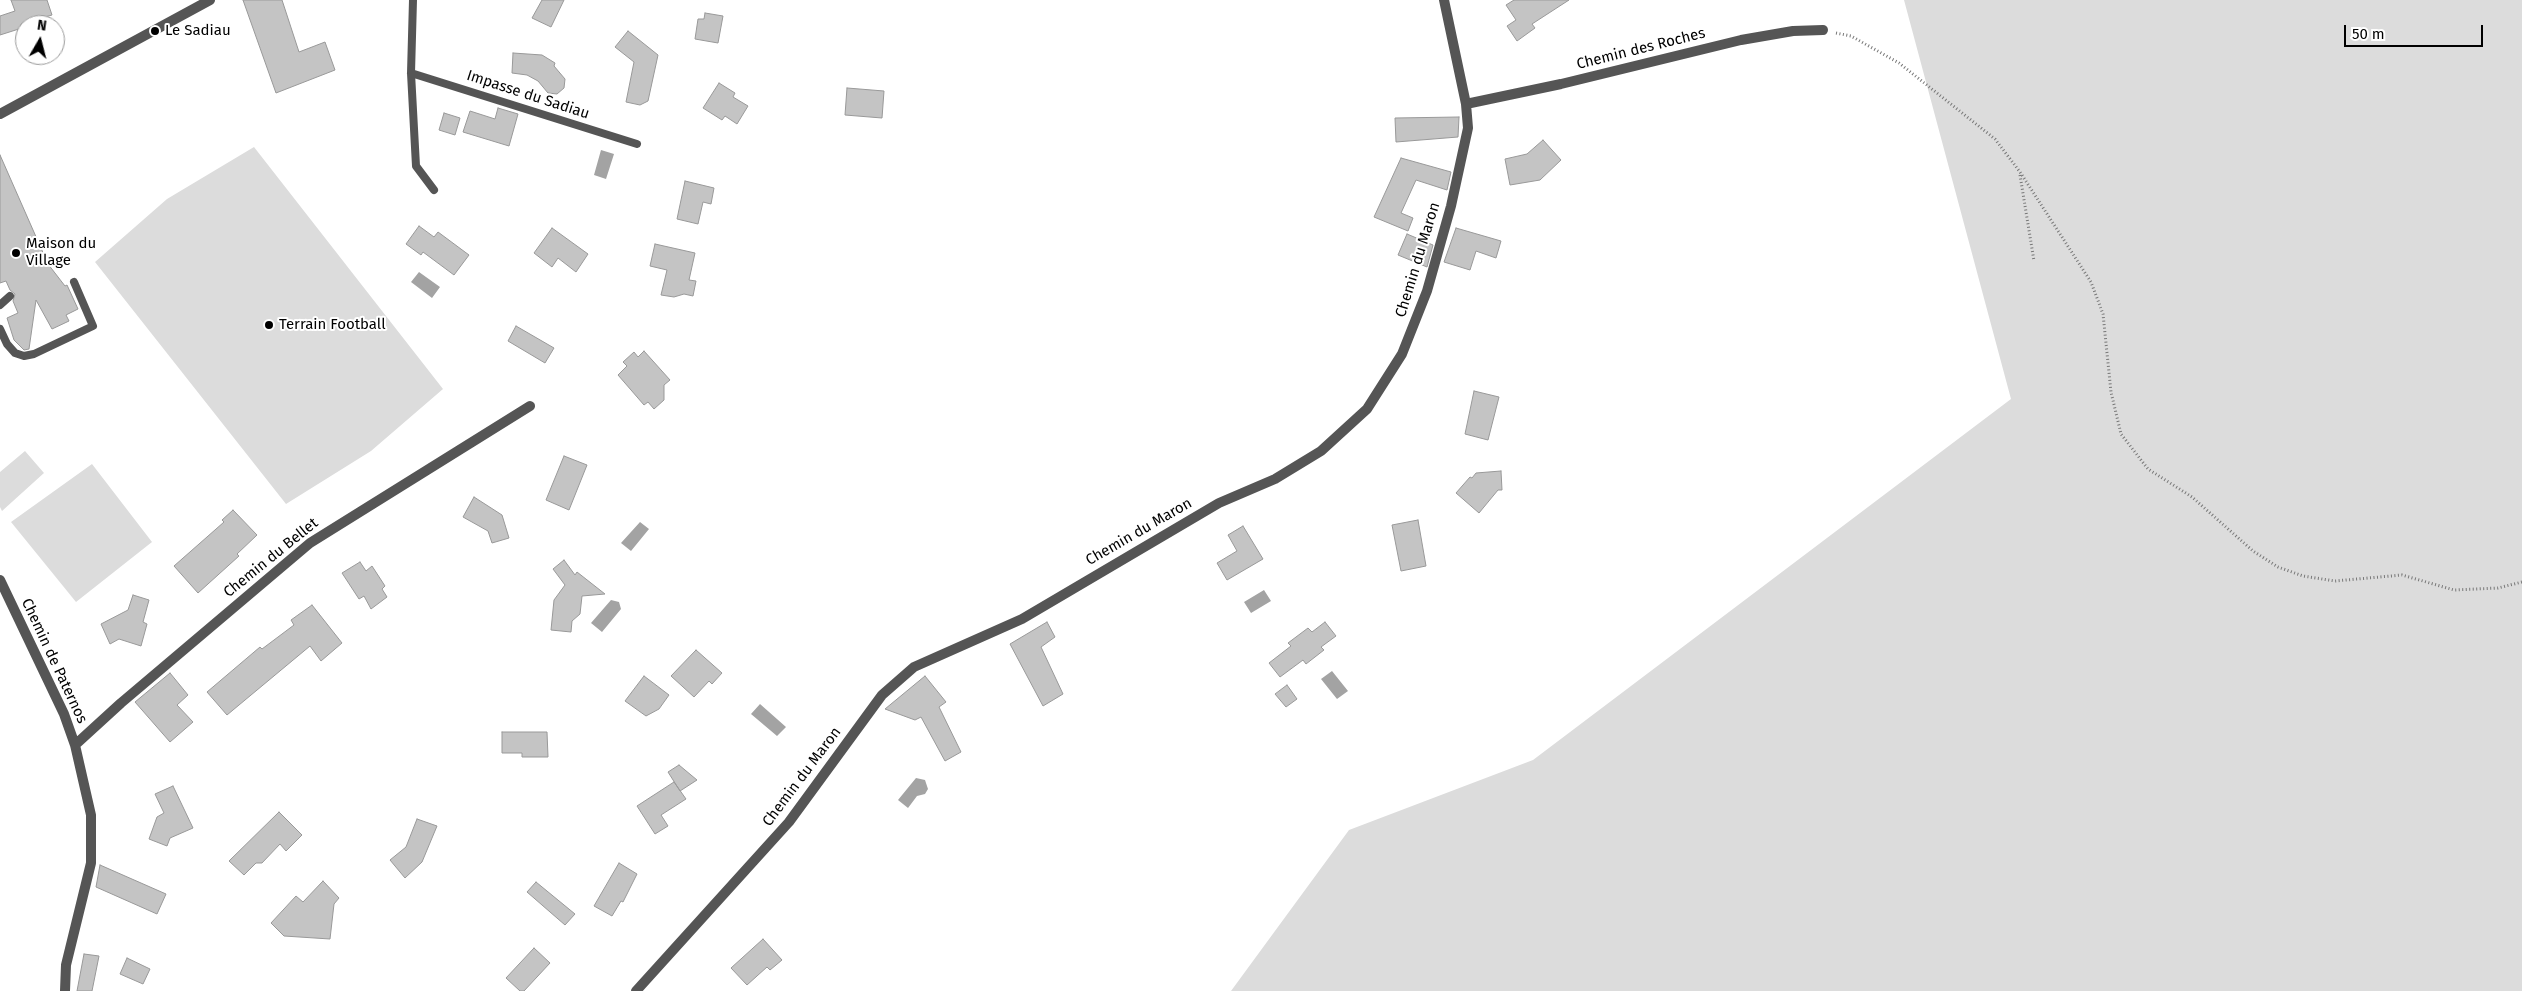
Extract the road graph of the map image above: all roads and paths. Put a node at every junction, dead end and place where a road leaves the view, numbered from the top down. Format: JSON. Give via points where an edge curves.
{"nodes":[{"id":1,"x":413,"y":0,"type":"edge"},
{"id":2,"x":1444,"y":0,"type":"edge"},
{"id":3,"x":204,"y":2,"type":"edge"},
{"id":4,"x":1823,"y":30,"type":"joint"},
{"id":5,"x":411,"y":73,"type":"junction"},
{"id":6,"x":1466,"y":104,"type":"junction"},
{"id":7,"x":0,"y":114,"type":"edge"},
{"id":8,"x":637,"y":144,"type":"dead end"},
{"id":9,"x":2020,"y":172,"type":"junction"},
{"id":10,"x":434,"y":190,"type":"dead end"},
{"id":11,"x":2034,"y":261,"type":"dead end"},
{"id":12,"x":74,"y":282,"type":"dead end"},
{"id":13,"x":10,"y":296,"type":"dead end"},
{"id":14,"x":0,"y":305,"type":"edge"},
{"id":15,"x":0,"y":329,"type":"edge"},
{"id":16,"x":530,"y":406,"type":"dead end"},
{"id":17,"x":0,"y":580,"type":"edge"},
{"id":18,"x":2522,"y":582,"type":"edge"},
{"id":19,"x":75,"y":745,"type":"junction"},
{"id":20,"x":65,"y":991,"type":"edge"},
{"id":21,"x":636,"y":991,"type":"edge"}],
"edges":[{"from":1,"to":5,"type":"lane"},
{"from":2,"to":6,"type":"street","name":"Chemin du Maron"},
{"from":3,"to":7,"type":"street"},
{"from":4,"to":6,"type":"street","name":"Chemin des Roches","via":[[1793,31],[1741,40]]},
{"from":4,"to":9,"type":"path","via":[[1851,36],[1899,63],[1995,139]]},
{"from":5,"to":8,"type":"lane","name":"Impasse du Sadiau"},
{"from":5,"to":10,"type":"lane","via":[[416,166]]},
{"from":6,"to":21,"type":"street","name":"Chemin du Maron","via":[[1468,128],[1427,292],[1402,354],[1367,409],[1321,451],[1275,479],[1212,507],[1022,619],[914,666],[882,695],[789,822]]},
{"from":9,"to":11,"type":"path"},
{"from":9,"to":18,"type":"path","via":[[2091,282],[2103,314],[2111,392],[2121,434],[2148,469],[2192,497],[2253,551],[2278,567],[2303,576],[2335,581],[2402,575],[2454,590],[2498,588]]},
{"from":12,"to":15,"type":"lane","via":[[93,326],[24,356],[15,353]]},
{"from":13,"to":14,"type":"lane"},
{"from":16,"to":19,"type":"street","name":"Chemin du Bellet","via":[[310,542]]},
{"from":17,"to":19,"type":"street","name":"Chemin de Paternos","via":[[64,714]]},
{"from":19,"to":20,"type":"street","name":"Chemin de Paternos","via":[[91,815],[91,863],[66,965]]}]}
